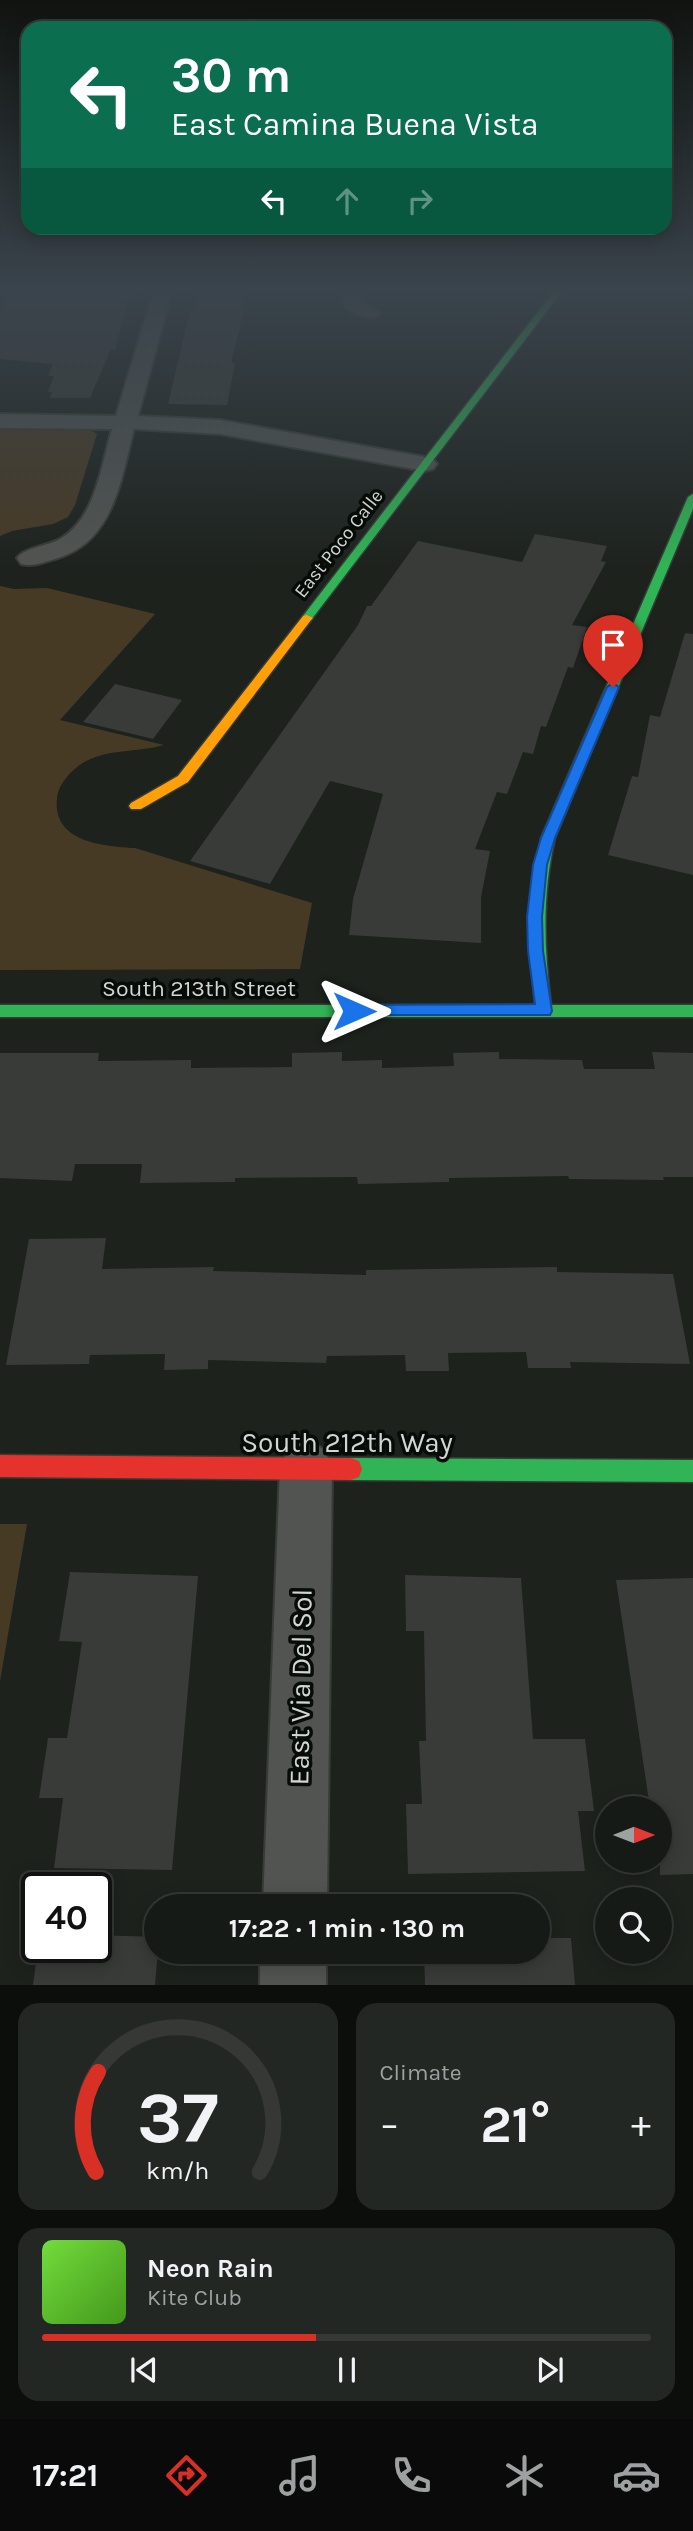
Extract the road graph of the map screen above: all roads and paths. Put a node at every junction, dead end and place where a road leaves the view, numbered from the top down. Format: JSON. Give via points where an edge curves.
{"nodes":[{"id":1,"x":136,"y":383,"type":"edge"},
{"id":2,"x":488,"y":383,"type":"edge"},
{"id":3,"x":0,"y":421,"type":"edge"},
{"id":4,"x":124,"y":422,"type":"junction"},
{"id":5,"x":425,"y":464,"type":"junction"},
{"id":6,"x":691,"y":506,"type":"edge"},
{"id":7,"x":30,"y":558,"type":"dead end"},
{"id":8,"x":136,"y":806,"type":"dead end"},
{"id":9,"x":0,"y":1011,"type":"edge"},
{"id":10,"x":544,"y":1011,"type":"junction"},
{"id":11,"x":693,"y":1011,"type":"edge"},
{"id":12,"x":0,"y":1466,"type":"edge"},
{"id":13,"x":306,"y":1467,"type":"junction"},
{"id":14,"x":693,"y":1471,"type":"edge"},
{"id":15,"x":295,"y":1894,"type":"edge"},
{"id":16,"x":293,"y":1964,"type":"edge"},
{"id":17,"x":293,"y":1985,"type":"edge"}],
"edges":[{"from":1,"to":4,"type":"street"},
{"from":2,"to":5,"type":"street","name":"East Poco Calle"},
{"from":3,"to":4,"type":"street"},
{"from":4,"to":5,"type":"street","via":[[250,431]]},
{"from":4,"to":7,"type":"street","via":[[92,525],[78,541],[58,552]]},
{"from":5,"to":8,"type":"street","name":"East Poco Calle","via":[[183,779]]},
{"from":6,"to":10,"type":"street","via":[[540,865],[534,917]]},
{"from":9,"to":10,"type":"street","name":"South 213th Street"},
{"from":10,"to":11,"type":"street","name":"South 213th Street"},
{"from":12,"to":13,"type":"street","name":"South 212th Way"},
{"from":13,"to":14,"type":"street","name":"South 212th Way"},
{"from":13,"to":15,"type":"street","name":"East Via Del Sol"},
{"from":16,"to":17,"type":"street"}]}
